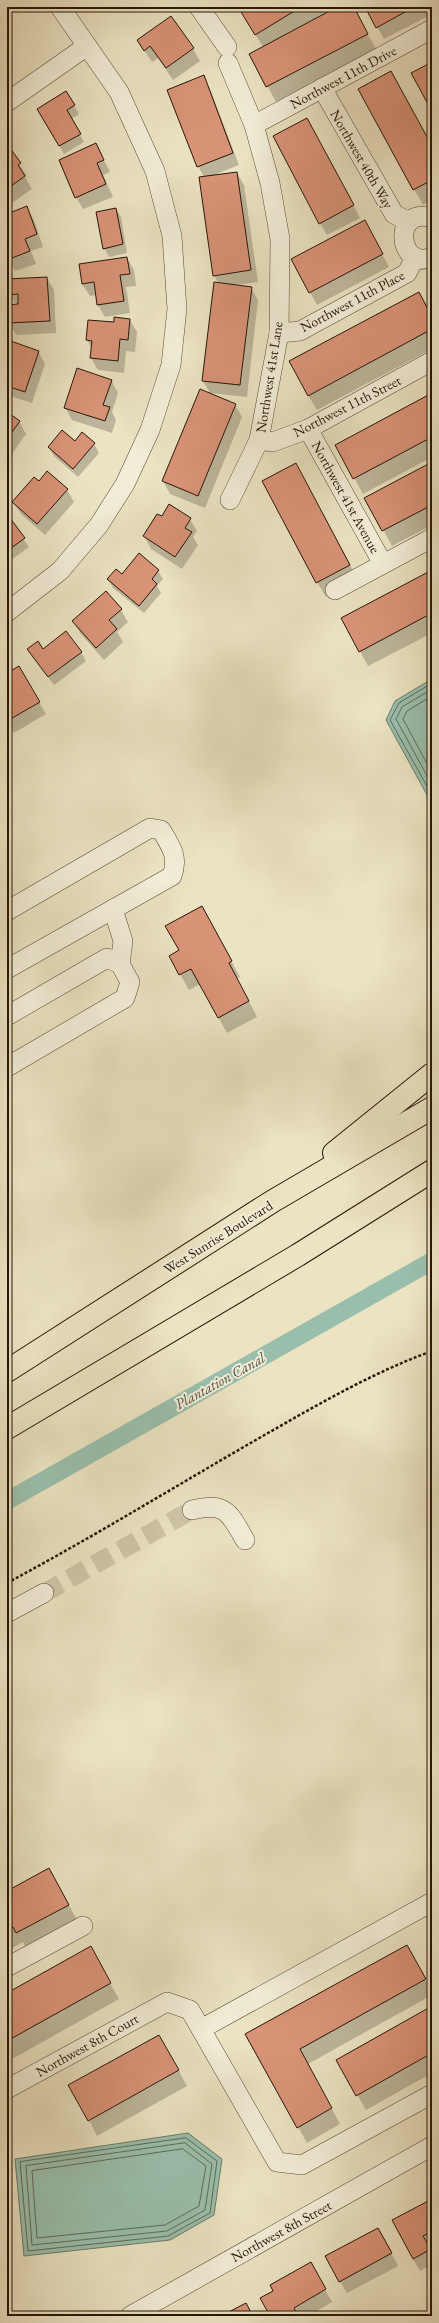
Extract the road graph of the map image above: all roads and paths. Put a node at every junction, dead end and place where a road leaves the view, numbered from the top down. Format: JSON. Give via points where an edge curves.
{"nodes":[{"id":1,"x":60,"y":7,"type":"edge"},
{"id":2,"x":199,"y":7,"type":"edge"},
{"id":3,"x":432,"y":29,"type":"edge"},
{"id":4,"x":87,"y":46,"type":"junction"},
{"id":5,"x":322,"y":88,"type":"junction"},
{"id":6,"x":7,"y":102,"type":"edge"},
{"id":7,"x":254,"y":125,"type":"junction"},
{"id":8,"x":432,"y":218,"type":"edge"},
{"id":9,"x":409,"y":222,"type":"junction"},
{"id":10,"x":424,"y":257,"type":"edge"},
{"id":11,"x":280,"y":333,"type":"junction"},
{"id":12,"x":432,"y":361,"type":"edge"},
{"id":13,"x":308,"y":429,"type":"junction"},
{"id":14,"x":259,"y":440,"type":"junction"},
{"id":15,"x":230,"y":500,"type":"dead end"},
{"id":16,"x":432,"y":538,"type":"edge"},
{"id":17,"x":383,"y":564,"type":"junction"},
{"id":18,"x":335,"y":590,"type":"dead end"},
{"id":19,"x":7,"y":612,"type":"edge"},
{"id":20,"x":113,"y":909,"type":"junction"},
{"id":21,"x":7,"y":911,"type":"edge"},
{"id":22,"x":120,"y":964,"type":"junction"},
{"id":23,"x":7,"y":969,"type":"edge"},
{"id":24,"x":7,"y":1016,"type":"edge"},
{"id":25,"x":7,"y":1067,"type":"edge"},
{"id":26,"x":432,"y":1074,"type":"edge"},
{"id":27,"x":432,"y":1108,"type":"edge"},
{"id":28,"x":432,"y":1171,"type":"edge"},
{"id":29,"x":432,"y":1189,"type":"edge"},
{"id":30,"x":273,"y":1201,"type":"junction"},
{"id":31,"x":298,"y":1255,"type":"junction"},
{"id":32,"x":432,"y":1351,"type":"edge"},
{"id":33,"x":7,"y":1371,"type":"edge"},
{"id":34,"x":7,"y":1428,"type":"edge"},
{"id":35,"x":192,"y":1510,"type":"tunnel mouth"},
{"id":36,"x":245,"y":1540,"type":"dead end"},
{"id":37,"x":7,"y":1583,"type":"edge"},
{"id":38,"x":44,"y":1593,"type":"tunnel mouth"},
{"id":39,"x":7,"y":1614,"type":"edge"},
{"id":40,"x":432,"y":1902,"type":"edge"},
{"id":41,"x":83,"y":1926,"type":"dead end"},
{"id":42,"x":7,"y":1966,"type":"edge"},
{"id":43,"x":201,"y":2029,"type":"junction"},
{"id":44,"x":7,"y":2089,"type":"edge"},
{"id":45,"x":432,"y":2094,"type":"edge"},
{"id":46,"x":432,"y":2146,"type":"edge"},
{"id":47,"x":130,"y":2316,"type":"edge"}],
"edges":[{"from":1,"to":4,"type":"street"},
{"from":2,"to":7,"type":"street","name":"Northwest 41st Lane","via":[[227,55]]},
{"from":3,"to":5,"type":"street","name":"Northwest 11th Drive"},
{"from":4,"to":6,"type":"street"},
{"from":4,"to":19,"type":"street","via":[[118,92],[156,171],[172,236],[177,309],[171,365],[150,430],[125,484],[99,525],[60,571]]},
{"from":5,"to":7,"type":"street","name":"Northwest 11th Drive"},
{"from":5,"to":9,"type":"street","name":"Northwest 40th Way","via":[[394,214]]},
{"from":7,"to":11,"type":"street","name":"Northwest 41st Lane","via":[[270,183],[280,239]]},
{"from":8,"to":9,"type":"street","via":[[420,217]]},
{"from":9,"to":10,"type":"street","via":[[403,234],[403,241],[410,253]]},
{"from":10,"to":11,"type":"street","name":"Northwest 11th Place","via":[[407,273],[300,331]]},
{"from":11,"to":14,"type":"street","name":"Northwest 41st Lane"},
{"from":12,"to":13,"type":"street","name":"Northwest 11th Street"},
{"from":13,"to":14,"type":"street","name":"Northwest 11th Street","via":[[273,442]]},
{"from":13,"to":17,"type":"street","name":"Northwest 41st Avenue"},
{"from":14,"to":15,"type":"street","name":"Northwest 41st Lane"},
{"from":16,"to":17,"type":"street"},
{"from":17,"to":18,"type":"street"},
{"from":20,"to":21,"type":"street","via":[[172,876],[176,866],[173,849],[161,830],[150,828]]},
{"from":20,"to":22,"type":"street","via":[[123,941]]},
{"from":20,"to":23,"type":"street"},
{"from":22,"to":24,"type":"street","via":[[107,958]]},
{"from":22,"to":25,"type":"street","via":[[130,982],[125,998]]},
{"from":26,"to":30,"type":"main road"},
{"from":27,"to":30,"type":"main road","name":"West Sunrise Boulevard"},
{"from":28,"to":31,"type":"main road"},
{"from":29,"to":31,"type":"main road"},
{"from":30,"to":33,"type":"main road","name":"West Sunrise Boulevard"},
{"from":31,"to":34,"type":"main road"},
{"from":32,"to":37,"type":"path","via":[[399,1363],[339,1392],[84,1542]]},
{"from":35,"to":36,"type":"street","via":[[206,1506],[220,1507],[232,1516]]},
{"from":38,"to":39,"type":"street"},
{"from":40,"to":43,"type":"street"},
{"from":41,"to":42,"type":"street"},
{"from":43,"to":44,"type":"street","name":"Northwest 8th Court","via":[[190,2010],[167,2002]]},
{"from":43,"to":45,"type":"street","via":[[278,2162],[302,2165]]},
{"from":46,"to":47,"type":"street","name":"Northwest 8th Street"}]}
